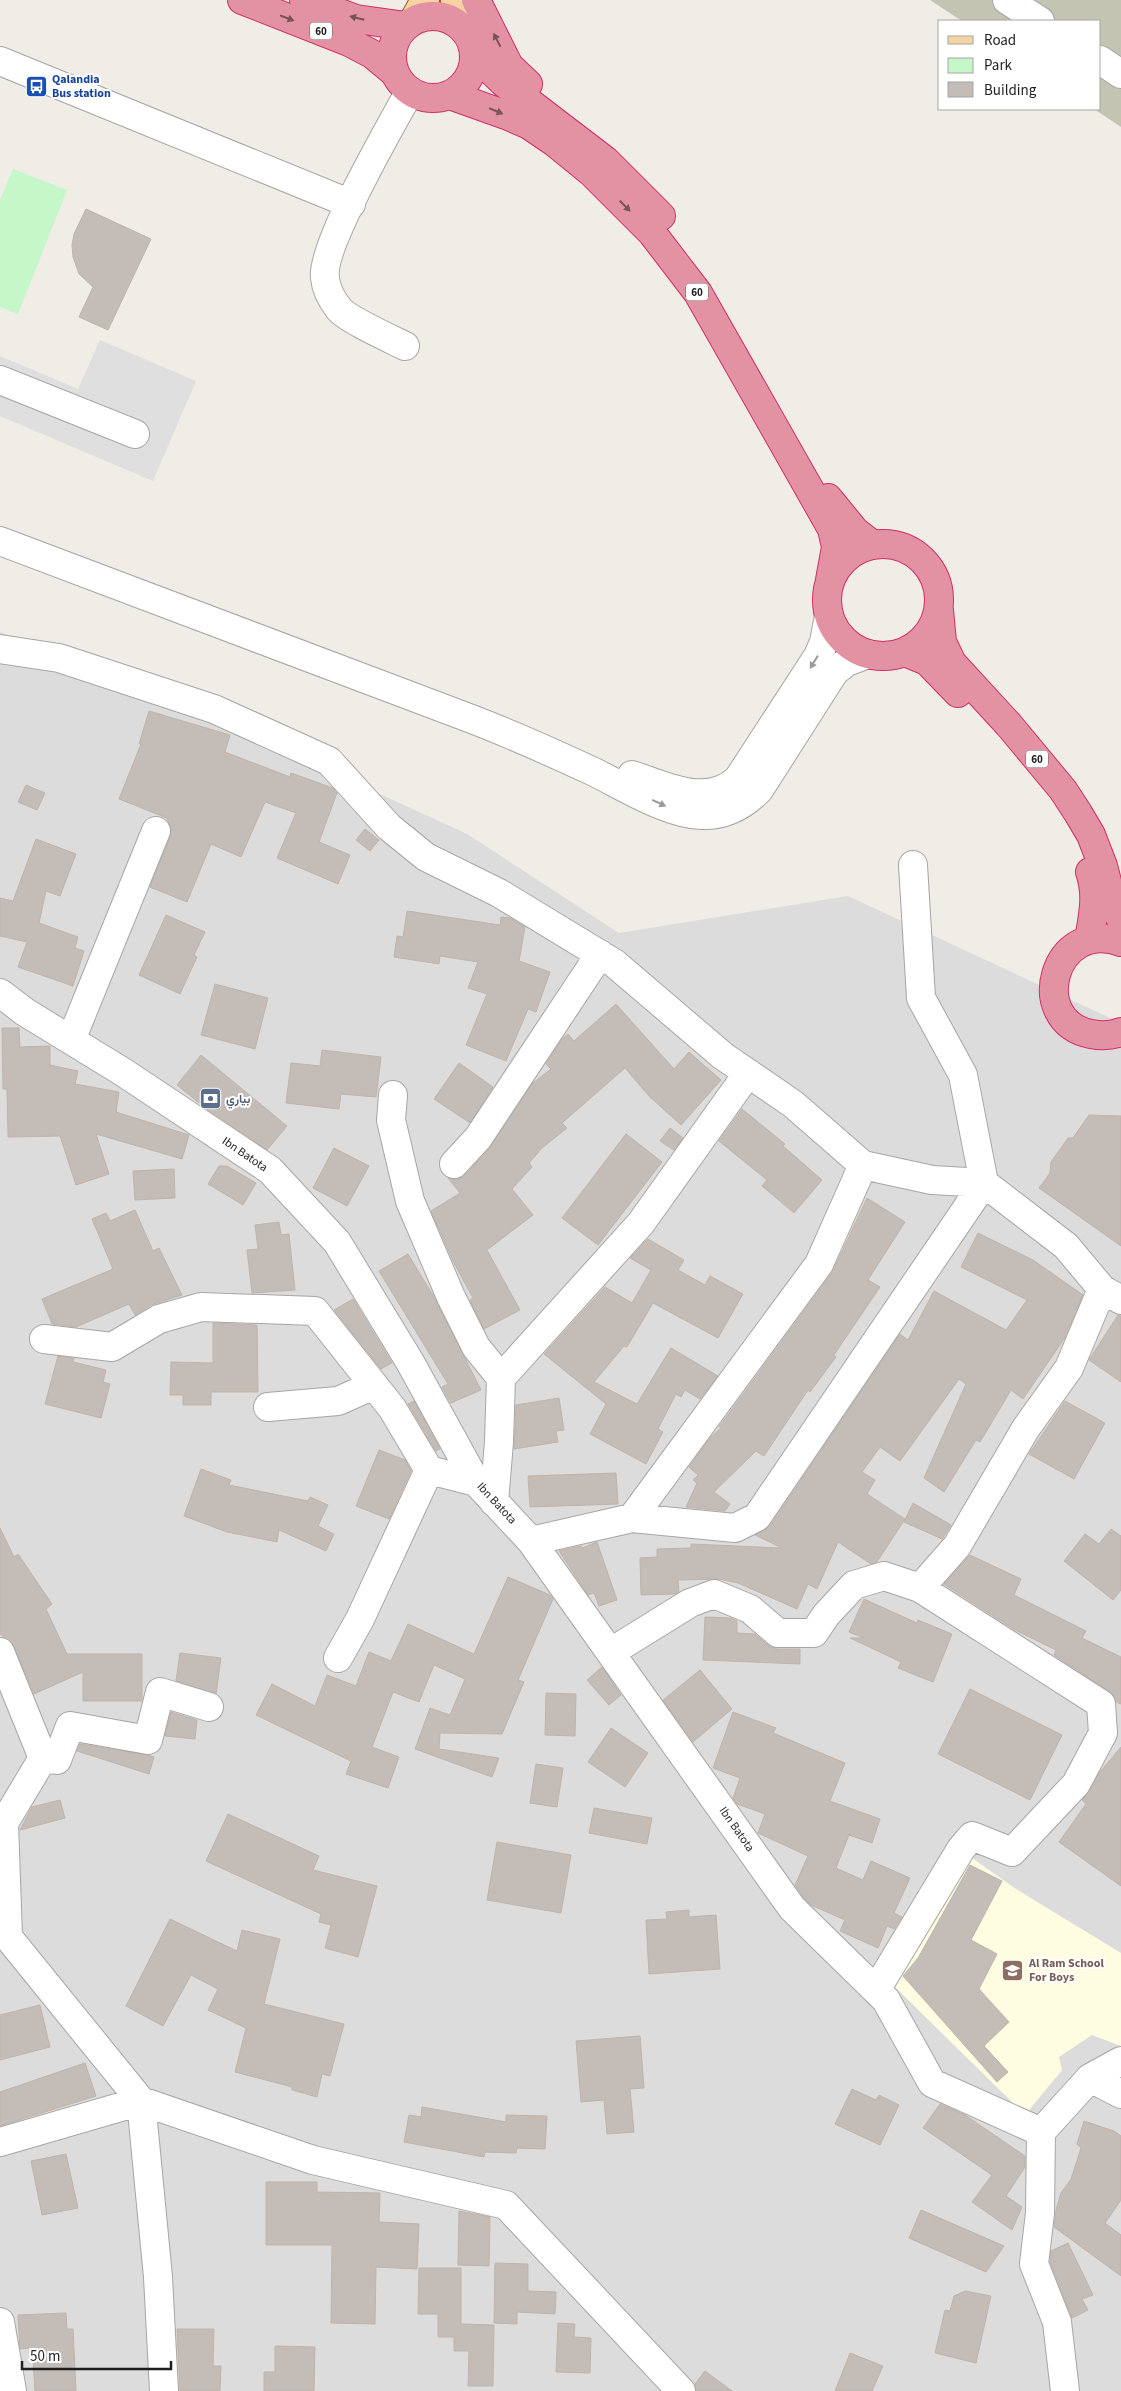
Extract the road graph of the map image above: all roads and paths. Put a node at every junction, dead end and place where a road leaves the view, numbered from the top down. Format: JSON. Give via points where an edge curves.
{"nodes":[{"id":1,"x":242,"y":0,"type":"edge"},
{"id":2,"x":304,"y":0,"type":"edge"},
{"id":3,"x":476,"y":0,"type":"edge"},
{"id":4,"x":1007,"y":0,"type":"edge"},
{"id":5,"x":458,"y":13,"type":"edge"},
{"id":6,"x":415,"y":15,"type":"edge"},
{"id":7,"x":1038,"y":20,"type":"edge"},
{"id":8,"x":474,"y":54,"type":"junction"},
{"id":9,"x":0,"y":61,"type":"edge"},
{"id":10,"x":1101,"y":61,"type":"edge"},
{"id":11,"x":1121,"y":74,"type":"edge"},
{"id":12,"x":402,"y":82,"type":"junction"},
{"id":13,"x":450,"y":95,"type":"junction"},
{"id":14,"x":598,"y":154,"type":"junction"},
{"id":15,"x":351,"y":204,"type":"junction"},
{"id":16,"x":405,"y":346,"type":"dead end"},
{"id":17,"x":0,"y":380,"type":"edge"},
{"id":18,"x":135,"y":434,"type":"dead end"},
{"id":19,"x":0,"y":541,"type":"edge"},
{"id":20,"x":873,"y":545,"type":"junction"},
{"id":21,"x":830,"y":580,"type":"junction"},
{"id":22,"x":940,"y":610,"type":"junction"},
{"id":23,"x":829,"y":616,"type":"junction"},
{"id":24,"x":0,"y":648,"type":"edge"},
{"id":25,"x":905,"y":652,"type":"junction"},
{"id":26,"x":868,"y":654,"type":"junction"},
{"id":27,"x":770,"y":751,"type":"junction"},
{"id":28,"x":156,"y":831,"type":"dead end"},
{"id":29,"x":913,"y":865,"type":"dead end"},
{"id":30,"x":1121,"y":920,"type":"edge"},
{"id":31,"x":1089,"y":940,"type":"junction"},
{"id":32,"x":1121,"y":942,"type":"edge"},
{"id":33,"x":600,"y":954,"type":"junction"},
{"id":34,"x":0,"y":993,"type":"edge"},
{"id":35,"x":1121,"y":1032,"type":"edge"},
{"id":36,"x":71,"y":1040,"type":"junction"},
{"id":37,"x":748,"y":1073,"type":"junction"},
{"id":38,"x":393,"y":1096,"type":"dead end"},
{"id":39,"x":454,"y":1164,"type":"dead end"},
{"id":40,"x":863,"y":1165,"type":"junction"},
{"id":41,"x":984,"y":1183,"type":"junction"},
{"id":42,"x":1112,"y":1295,"type":"edge"},
{"id":43,"x":44,"y":1339,"type":"dead end"},
{"id":44,"x":501,"y":1378,"type":"junction"},
{"id":45,"x":372,"y":1386,"type":"junction"},
{"id":46,"x":268,"y":1407,"type":"dead end"},
{"id":47,"x":429,"y":1470,"type":"junction"},
{"id":48,"x":485,"y":1492,"type":"junction"},
{"id":49,"x":632,"y":1518,"type":"junction"},
{"id":50,"x":531,"y":1541,"type":"junction"},
{"id":51,"x":920,"y":1588,"type":"junction"},
{"id":52,"x":0,"y":1652,"type":"edge"},
{"id":53,"x":611,"y":1652,"type":"junction"},
{"id":54,"x":338,"y":1658,"type":"dead end"},
{"id":55,"x":209,"y":1707,"type":"dead end"},
{"id":56,"x":43,"y":1758,"type":"junction"},
{"id":57,"x":2,"y":1821,"type":"edge"},
{"id":58,"x":876,"y":1990,"type":"junction"},
{"id":59,"x":1121,"y":2061,"type":"edge"},
{"id":60,"x":1090,"y":2078,"type":"junction"},
{"id":61,"x":1121,"y":2094,"type":"edge"},
{"id":62,"x":141,"y":2101,"type":"junction"},
{"id":63,"x":1041,"y":2132,"type":"junction"},
{"id":64,"x":0,"y":2142,"type":"edge"},
{"id":65,"x":0,"y":2322,"type":"edge"},
{"id":66,"x":12,"y":2391,"type":"edge"},
{"id":67,"x":164,"y":2391,"type":"edge"},
{"id":68,"x":681,"y":2391,"type":"edge"},
{"id":69,"x":1065,"y":2391,"type":"edge"}],
"edges":[{"from":1,"to":12,"type":"highway","number":"60","one_way":true,"via":[[349,42],[372,54]]},
{"from":6,"to":2,"type":"highway","number":"60","one_way":true,"via":[[356,19]]},
{"from":14,"to":3,"type":"highway","one_way":true,"via":[[509,66]]},
{"from":4,"to":7,"type":"street"},
{"from":5,"to":6,"type":"highway","number":"60","via":[[452,20]]},
{"from":5,"to":8,"type":"highway","number":"60"},
{"from":6,"to":12,"type":"highway","via":[[398,33],[391,53]]},
{"from":8,"to":13,"type":"highway","via":[[468,78]]},
{"from":8,"to":14,"type":"highway","number":"60","via":[[504,83]]},
{"from":9,"to":15,"type":"street"},
{"from":10,"to":11,"type":"street"},
{"from":12,"to":13,"type":"highway","number":"60","via":[[422,97]]},
{"from":12,"to":15,"type":"street"},
{"from":13,"to":21,"type":"highway","number":"60","one_way":true,"via":[[506,115],[554,142],[592,173],[652,233],[698,293],[832,529],[836,547]]},
{"from":14,"to":20,"type":"highway","number":"60","via":[[670,226],[730,321],[833,506],[855,531]]},
{"from":15,"to":16,"type":"street","via":[[332,247],[324,276],[330,296],[340,311]]},
{"from":17,"to":18,"type":"street"},
{"from":19,"to":27,"type":"street","via":[[536,744],[684,812],[700,815],[733,810]]},
{"from":20,"to":21,"type":"highway","number":"60","via":[[855,551],[840,563]]},
{"from":20,"to":22,"type":"highway","number":"60","via":[[890,544],[908,549],[923,560],[934,574],[940,592]]},
{"from":21,"to":23,"type":"highway","number":"60","via":[[827,597]]},
{"from":22,"to":25,"type":"highway","via":[[932,628]]},
{"from":22,"to":30,"type":"highway","number":"60","via":[[942,642],[952,663],[1009,725],[1078,813],[1094,843],[1113,905]]},
{"from":23,"to":26,"type":"highway","number":"60","via":[[837,632],[851,646]]},
{"from":23,"to":27,"type":"street","one_way":true,"via":[[818,656]]},
{"from":24,"to":33,"type":"street","via":[[59,658],[214,709],[329,761],[389,827],[426,857],[499,894]]},
{"from":25,"to":26,"type":"highway","number":"60","via":[[886,656]]},
{"from":25,"to":31,"type":"highway","number":"60","via":[[927,661],[1004,740],[1053,798],[1074,830],[1094,884],[1095,905]]},
{"from":26,"to":27,"type":"street","via":[[847,662],[835,671]]},
{"from":28,"to":36,"type":"street"},
{"from":29,"to":41,"type":"street","via":[[920,998],[963,1075]]},
{"from":31,"to":32,"type":"highway","via":[[1104,938]]},
{"from":31,"to":35,"type":"highway","via":[[1075,946],[1056,969],[1053,984],[1055,1000],[1061,1014],[1085,1033],[1100,1036]]},
{"from":33,"to":37,"type":"street"},
{"from":33,"to":39,"type":"street","via":[[478,1138]]},
{"from":34,"to":36,"type":"street","name":"Ibn Batota"},
{"from":36,"to":48,"type":"street","name":"Ibn Batota","via":[[270,1170],[337,1242]]},
{"from":37,"to":40,"type":"street","via":[[793,1104]]},
{"from":37,"to":44,"type":"street","via":[[641,1223]]},
{"from":38,"to":44,"type":"street","via":[[391,1120],[410,1202],[476,1346]]},
{"from":40,"to":41,"type":"street","via":[[932,1180]]},
{"from":40,"to":49,"type":"street","via":[[819,1264]]},
{"from":41,"to":42,"type":"street","via":[[1066,1246]]},
{"from":41,"to":49,"type":"street","via":[[757,1517],[735,1528]]},
{"from":42,"to":51,"type":"street","via":[[1069,1368],[1026,1428],[957,1546]]},
{"from":43,"to":45,"type":"street","via":[[112,1347],[159,1319],[202,1307],[315,1311]]},
{"from":44,"to":48,"type":"street","via":[[499,1442]]},
{"from":45,"to":46,"type":"street","via":[[338,1401]]},
{"from":45,"to":47,"type":"street","via":[[392,1408]]},
{"from":47,"to":48,"type":"street"},
{"from":47,"to":54,"type":"street","via":[[360,1619]]},
{"from":48,"to":50,"type":"street","name":"Ibn Batota"},
{"from":49,"to":50,"type":"street"},
{"from":50,"to":53,"type":"street","name":"Ibn Batota"},
{"from":51,"to":53,"type":"street","via":[[884,1576],[854,1585],[814,1633],[778,1633],[750,1609],[714,1594],[690,1603]]},
{"from":51,"to":58,"type":"street","via":[[1101,1704],[1103,1733],[1076,1784],[1012,1852],[972,1836]]},
{"from":52,"to":56,"type":"street"},
{"from":53,"to":58,"type":"street","name":"Ibn Batota","via":[[792,1908]]},
{"from":55,"to":56,"type":"street","via":[[160,1692],[148,1740],[70,1726],[57,1760]]},
{"from":56,"to":57,"type":"street"},
{"from":57,"to":62,"type":"street","via":[[8,1937]]},
{"from":58,"to":63,"type":"street","name":"Ibn Batota","via":[[886,2000],[932,2083]]},
{"from":59,"to":60,"type":"street"},
{"from":60,"to":61,"type":"street"},
{"from":60,"to":63,"type":"street"},
{"from":62,"to":64,"type":"street"},
{"from":62,"to":67,"type":"street","via":[[158,2277]]},
{"from":62,"to":68,"type":"street","via":[[312,2160],[506,2205]]},
{"from":63,"to":69,"type":"street","via":[[1040,2212],[1034,2264],[1057,2322]]},
{"from":65,"to":66,"type":"street"}]}
